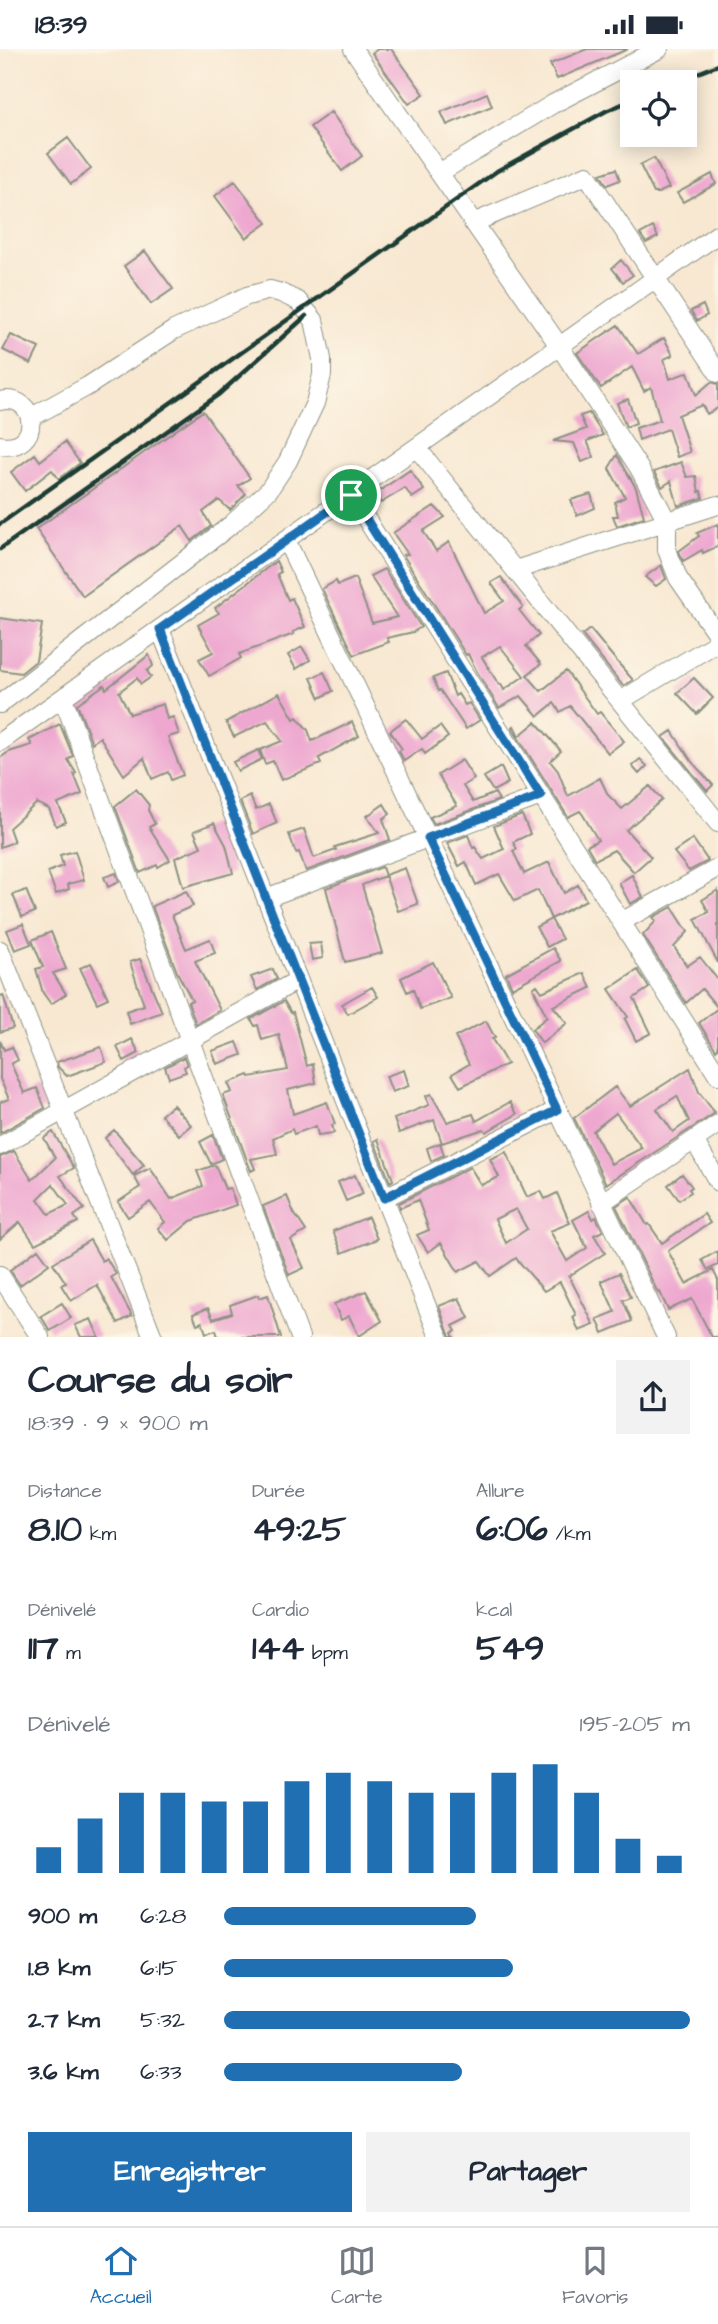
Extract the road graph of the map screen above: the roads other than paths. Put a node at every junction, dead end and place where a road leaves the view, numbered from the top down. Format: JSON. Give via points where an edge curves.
{"nodes":[{"id":1,"x":353,"y":49,"type":"edge"},
{"id":2,"x":659,"y":49,"type":"edge"},
{"id":3,"x":439,"y":173,"type":"junction"},
{"id":4,"x":473,"y":223,"type":"junction"},
{"id":5,"x":718,"y":234,"type":"edge"},
{"id":6,"x":655,"y":278,"type":"junction"},
{"id":7,"x":561,"y":347,"type":"junction"},
{"id":8,"x":718,"y":373,"type":"edge"},
{"id":9,"x":1,"y":399,"type":"edge"},
{"id":10,"x":30,"y":418,"type":"junction"},
{"id":11,"x":0,"y":445,"type":"edge"},
{"id":12,"x":417,"y":448,"type":"junction"},
{"id":13,"x":351,"y":495,"type":"junction"},
{"id":14,"x":718,"y":505,"type":"edge"},
{"id":15,"x":667,"y":521,"type":"junction"},
{"id":16,"x":286,"y":540,"type":"junction"},
{"id":17,"x":515,"y":570,"type":"junction"},
{"id":18,"x":160,"y":629,"type":"junction"},
{"id":19,"x":718,"y":636,"type":"edge"},
{"id":20,"x":718,"y":642,"type":"edge"},
{"id":21,"x":63,"y":698,"type":"junction"},
{"id":22,"x":620,"y":701,"type":"junction"},
{"id":23,"x":0,"y":704,"type":"edge"},
{"id":24,"x":0,"y":742,"type":"edge"},
{"id":25,"x":541,"y":796,"type":"junction"},
{"id":26,"x":718,"y":823,"type":"edge"},
{"id":27,"x":428,"y":838,"type":"junction"},
{"id":28,"x":718,"y":867,"type":"edge"},
{"id":29,"x":266,"y":898,"type":"junction"},
{"id":30,"x":621,"y":922,"type":"junction"},
{"id":31,"x":0,"y":950,"type":"edge"},
{"id":32,"x":298,"y":980,"type":"junction"},
{"id":33,"x":189,"y":1040,"type":"junction"},
{"id":34,"x":718,"y":1075,"type":"edge"},
{"id":35,"x":557,"y":1110,"type":"junction"},
{"id":36,"x":63,"y":1111,"type":"junction"},
{"id":37,"x":718,"y":1124,"type":"edge"},
{"id":38,"x":694,"y":1140,"type":"junction"},
{"id":39,"x":0,"y":1146,"type":"edge"},
{"id":40,"x":718,"y":1182,"type":"edge"},
{"id":41,"x":384,"y":1198,"type":"junction"},
{"id":42,"x":601,"y":1203,"type":"junction"},
{"id":43,"x":0,"y":1275,"type":"edge"},
{"id":44,"x":40,"y":1337,"type":"edge"},
{"id":45,"x":153,"y":1337,"type":"edge"},
{"id":46,"x":300,"y":1337,"type":"edge"},
{"id":47,"x":439,"y":1337,"type":"edge"},
{"id":48,"x":666,"y":1337,"type":"edge"}],
"edges":[{"from":1,"to":3,"type":"street"},
{"from":2,"to":3,"type":"street","via":[[553,104]]},
{"from":3,"to":4,"type":"street"},
{"from":4,"to":6,"type":"street","via":[[587,175]]},
{"from":4,"to":7,"type":"street"},
{"from":5,"to":6,"type":"street"},
{"from":6,"to":7,"type":"street"},
{"from":6,"to":8,"type":"street"},
{"from":7,"to":12,"type":"street"},
{"from":7,"to":15,"type":"street","via":[[639,468]]},
{"from":9,"to":10,"type":"street","via":[[19,403]]},
{"from":10,"to":11,"type":"street","via":[[22,442]]},
{"from":10,"to":23,"type":"street","via":[[174,330],[247,296],[270,290],[281,293],[298,301],[314,320],[322,359],[315,403],[288,461],[268,491]]},
{"from":12,"to":13,"type":"street"},
{"from":12,"to":17,"type":"street"},
{"from":13,"to":16,"type":"street"},
{"from":13,"to":25,"type":"street"},
{"from":14,"to":15,"type":"street"},
{"from":15,"to":17,"type":"street"},
{"from":15,"to":19,"type":"street","via":[[667,550],[678,578]]},
{"from":16,"to":18,"type":"street"},
{"from":16,"to":27,"type":"street"},
{"from":17,"to":22,"type":"street"},
{"from":18,"to":21,"type":"street"},
{"from":18,"to":29,"type":"street"},
{"from":20,"to":22,"type":"street"},
{"from":21,"to":24,"type":"street"},
{"from":21,"to":33,"type":"street"},
{"from":22,"to":26,"type":"street"},
{"from":25,"to":27,"type":"street"},
{"from":25,"to":30,"type":"street"},
{"from":27,"to":29,"type":"street"},
{"from":27,"to":35,"type":"street"},
{"from":28,"to":30,"type":"street"},
{"from":29,"to":32,"type":"street"},
{"from":30,"to":34,"type":"street"},
{"from":31,"to":36,"type":"street"},
{"from":32,"to":33,"type":"street"},
{"from":32,"to":41,"type":"street"},
{"from":33,"to":36,"type":"street"},
{"from":33,"to":46,"type":"street"},
{"from":35,"to":41,"type":"street"},
{"from":35,"to":42,"type":"street"},
{"from":36,"to":39,"type":"street"},
{"from":36,"to":45,"type":"street"},
{"from":37,"to":38,"type":"street"},
{"from":38,"to":40,"type":"street"},
{"from":38,"to":42,"type":"street"},
{"from":41,"to":47,"type":"street"},
{"from":42,"to":48,"type":"street"},
{"from":43,"to":44,"type":"street"}]}
